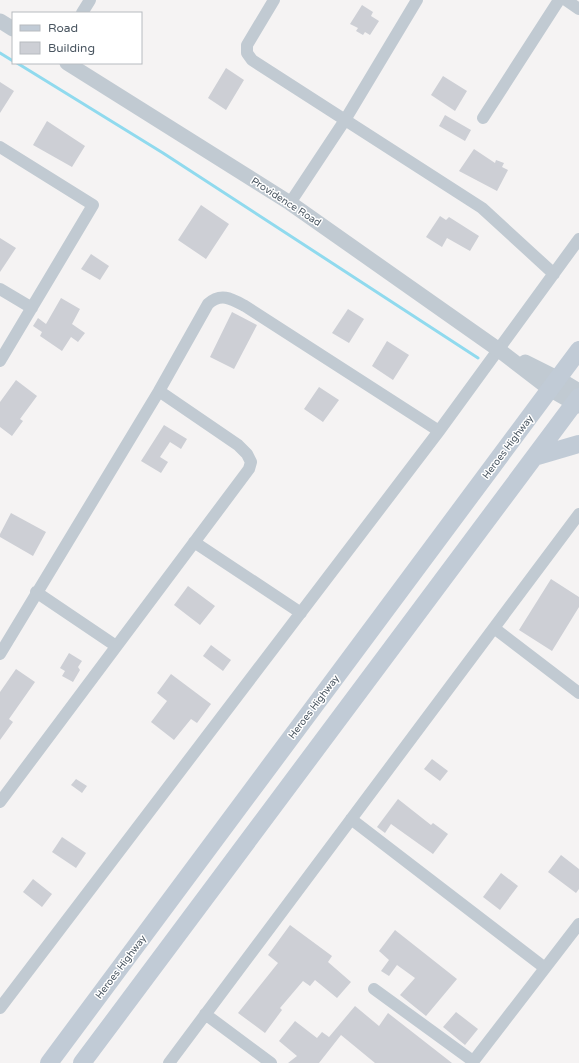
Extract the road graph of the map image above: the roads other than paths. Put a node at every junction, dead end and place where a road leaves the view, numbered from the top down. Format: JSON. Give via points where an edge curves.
{"nodes":[{"id":1,"x":90,"y":0,"type":"edge"},
{"id":2,"x":274,"y":0,"type":"edge"},
{"id":3,"x":417,"y":0,"type":"edge"},
{"id":4,"x":559,"y":0,"type":"edge"},
{"id":5,"x":566,"y":0,"type":"edge"},
{"id":6,"x":579,"y":9,"type":"edge"},
{"id":7,"x":83,"y":12,"type":"edge"},
{"id":8,"x":0,"y":21,"type":"edge"},
{"id":9,"x":12,"y":28,"type":"edge"},
{"id":10,"x":69,"y":64,"type":"edge"},
{"id":11,"x":483,"y":118,"type":"dead end"},
{"id":12,"x":345,"y":120,"type":"junction"},
{"id":13,"x":0,"y":147,"type":"edge"},
{"id":14,"x":290,"y":203,"type":"junction"},
{"id":15,"x":579,"y":239,"type":"edge"},
{"id":16,"x":554,"y":274,"type":"junction"},
{"id":17,"x":0,"y":288,"type":"edge"},
{"id":18,"x":32,"y":308,"type":"junction"},
{"id":19,"x":499,"y":350,"type":"junction"},
{"id":20,"x":0,"y":361,"type":"edge"},
{"id":21,"x":565,"y":371,"type":"edge"},
{"id":22,"x":158,"y":392,"type":"junction"},
{"id":23,"x":578,"y":400,"type":"edge"},
{"id":24,"x":439,"y":431,"type":"junction"},
{"id":25,"x":579,"y":444,"type":"edge"},
{"id":26,"x":534,"y":457,"type":"junction"},
{"id":27,"x":577,"y":520,"type":"edge"},
{"id":28,"x":194,"y":542,"type":"junction"},
{"id":29,"x":36,"y":592,"type":"junction"},
{"id":30,"x":301,"y":613,"type":"junction"},
{"id":31,"x":494,"y":628,"type":"junction"},
{"id":32,"x":116,"y":646,"type":"junction"},
{"id":33,"x":0,"y":654,"type":"edge"},
{"id":34,"x":579,"y":693,"type":"edge"},
{"id":35,"x":0,"y":802,"type":"edge"},
{"id":36,"x":351,"y":819,"type":"junction"},
{"id":37,"x":579,"y":924,"type":"edge"},
{"id":38,"x":545,"y":968,"type":"junction"},
{"id":39,"x":374,"y":989,"type":"dead end"},
{"id":40,"x":0,"y":1008,"type":"edge"},
{"id":41,"x":205,"y":1014,"type":"junction"},
{"id":42,"x":472,"y":1062,"type":"edge"},
{"id":43,"x":49,"y":1063,"type":"edge"},
{"id":44,"x":82,"y":1063,"type":"edge"},
{"id":45,"x":169,"y":1063,"type":"edge"},
{"id":46,"x":271,"y":1063,"type":"edge"}],
"edges":[{"from":1,"to":7,"type":"street"},
{"from":2,"to":12,"type":"street","via":[[247,45],[252,60]]},
{"from":3,"to":12,"type":"street"},
{"from":4,"to":11,"type":"street"},
{"from":5,"to":6,"type":"street"},
{"from":8,"to":9,"type":"street"},
{"from":10,"to":14,"type":"street","name":"Providence Road"},
{"from":12,"to":14,"type":"street"},
{"from":12,"to":16,"type":"street","via":[[482,208]]},
{"from":13,"to":18,"type":"street","via":[[93,205]]},
{"from":14,"to":19,"type":"street","name":"Providence Road"},
{"from":15,"to":16,"type":"street"},
{"from":16,"to":19,"type":"street"},
{"from":17,"to":18,"type":"street"},
{"from":18,"to":20,"type":"street"},
{"from":19,"to":21,"type":"street","name":"Providence Road"},
{"from":19,"to":24,"type":"street"},
{"from":21,"to":23,"type":"street","name":"Providence Road"},
{"from":21,"to":43,"type":"main road","name":"Heroes Highway"},
{"from":22,"to":24,"type":"street","via":[[208,304],[213,299],[228,297]]},
{"from":22,"to":28,"type":"street","via":[[238,445],[251,462],[249,469]]},
{"from":22,"to":29,"type":"street"},
{"from":23,"to":26,"type":"main road"},
{"from":24,"to":30,"type":"street"},
{"from":25,"to":26,"type":"main road"},
{"from":26,"to":44,"type":"main road"},
{"from":27,"to":31,"type":"street"},
{"from":28,"to":30,"type":"street"},
{"from":28,"to":32,"type":"street"},
{"from":29,"to":32,"type":"street"},
{"from":29,"to":33,"type":"street"},
{"from":30,"to":40,"type":"street"},
{"from":31,"to":34,"type":"street"},
{"from":31,"to":36,"type":"street"},
{"from":32,"to":35,"type":"street"},
{"from":36,"to":38,"type":"street"},
{"from":36,"to":41,"type":"street"},
{"from":37,"to":38,"type":"street"},
{"from":38,"to":42,"type":"street"},
{"from":39,"to":42,"type":"street"},
{"from":41,"to":45,"type":"street"},
{"from":41,"to":46,"type":"street"}]}
